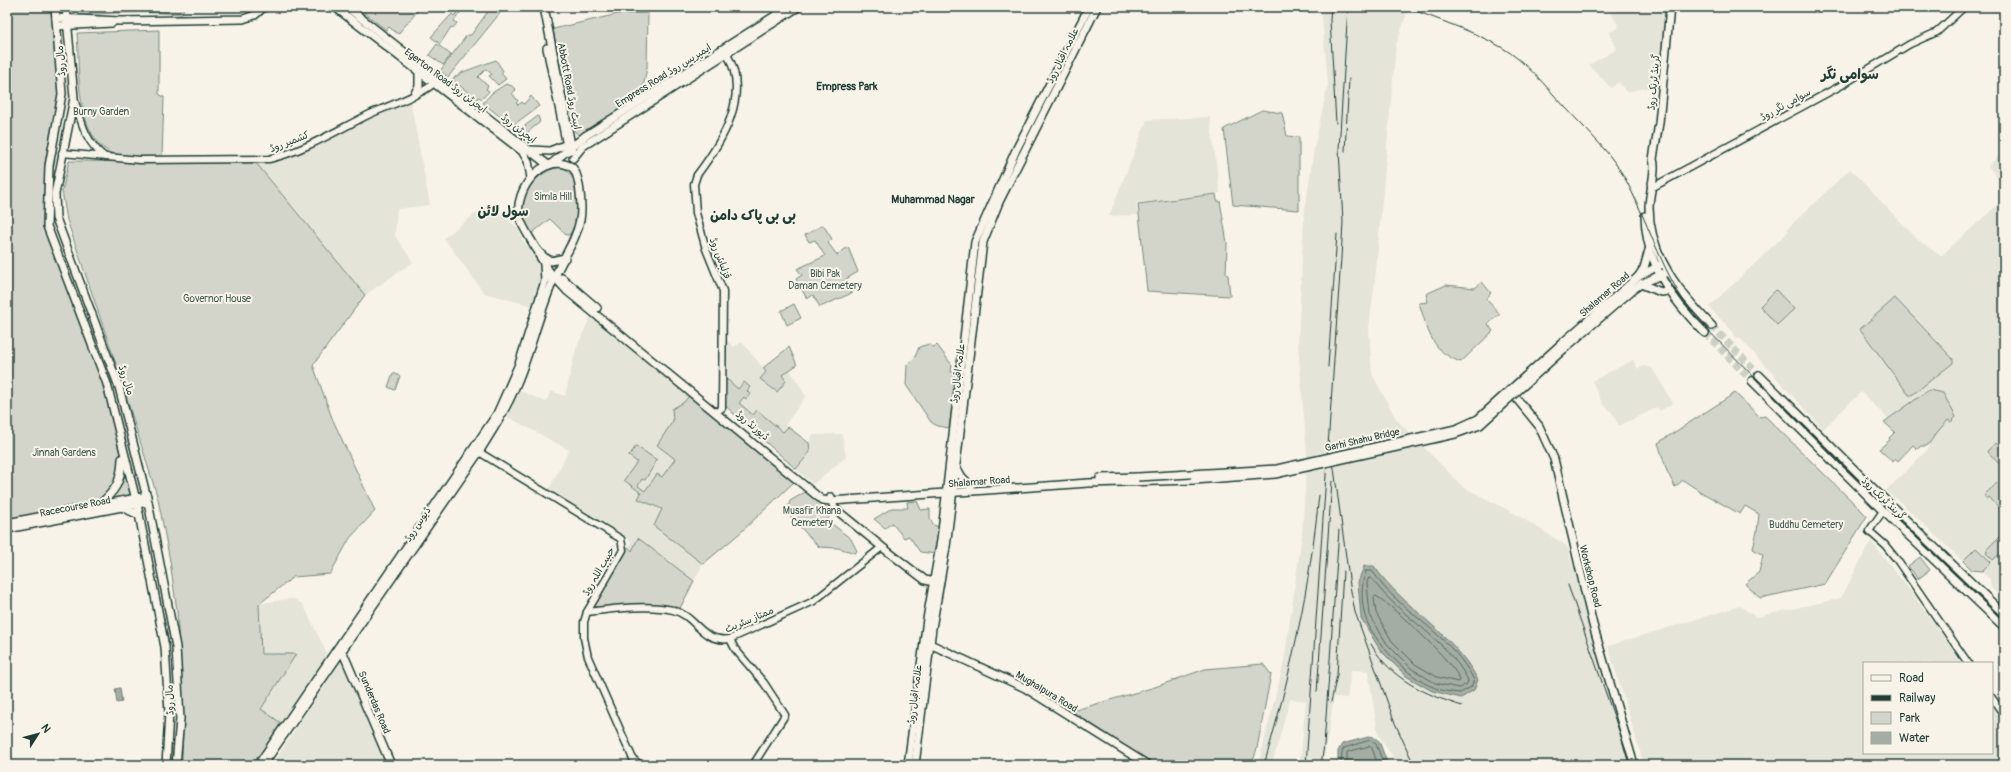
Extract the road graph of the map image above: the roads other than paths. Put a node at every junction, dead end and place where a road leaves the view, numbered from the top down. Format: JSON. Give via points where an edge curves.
{"nodes":[{"id":1,"x":55,"y":7,"type":"edge"},
{"id":2,"x":66,"y":7,"type":"edge"},
{"id":3,"x":264,"y":7,"type":"edge"},
{"id":4,"x":335,"y":7,"type":"edge"},
{"id":5,"x":347,"y":7,"type":"edge"},
{"id":6,"x":539,"y":7,"type":"edge"},
{"id":7,"x":544,"y":7,"type":"edge"},
{"id":8,"x":789,"y":7,"type":"edge"},
{"id":9,"x":798,"y":7,"type":"edge"},
{"id":10,"x":1089,"y":7,"type":"edge"},
{"id":11,"x":1097,"y":7,"type":"edge"},
{"id":12,"x":1670,"y":7,"type":"edge"},
{"id":13,"x":1964,"y":7,"type":"edge"},
{"id":14,"x":56,"y":18,"type":"junction"},
{"id":15,"x":67,"y":18,"type":"junction"},
{"id":16,"x":120,"y":21,"type":"junction"},
{"id":17,"x":57,"y":26,"type":"junction"},
{"id":18,"x":67,"y":26,"type":"junction"},
{"id":19,"x":546,"y":29,"type":"junction"},
{"id":20,"x":728,"y":54,"type":"junction"},
{"id":21,"x":419,"y":73,"type":"junction"},
{"id":22,"x":436,"y":81,"type":"junction"},
{"id":23,"x":414,"y":95,"type":"junction"},
{"id":24,"x":74,"y":98,"type":"junction"},
{"id":25,"x":568,"y":128,"type":"junction"},
{"id":26,"x":584,"y":137,"type":"junction"},
{"id":27,"x":569,"y":144,"type":"junction"},
{"id":28,"x":530,"y":150,"type":"junction"},
{"id":29,"x":62,"y":153,"type":"junction"},
{"id":30,"x":107,"y":158,"type":"junction"},
{"id":31,"x":573,"y":158,"type":"junction"},
{"id":32,"x":1653,"y":159,"type":"junction"},
{"id":33,"x":549,"y":165,"type":"junction"},
{"id":34,"x":575,"y":170,"type":"junction"},
{"id":35,"x":531,"y":178,"type":"junction"},
{"id":36,"x":1650,"y":186,"type":"junction"},
{"id":37,"x":1650,"y":249,"type":"junction"},
{"id":38,"x":538,"y":253,"type":"junction"},
{"id":39,"x":565,"y":258,"type":"junction"},
{"id":40,"x":544,"y":264,"type":"junction"},
{"id":41,"x":1663,"y":264,"type":"junction"},
{"id":42,"x":1656,"y":268,"type":"junction"},
{"id":43,"x":1667,"y":272,"type":"junction"},
{"id":44,"x":1660,"y":276,"type":"junction"},
{"id":45,"x":554,"y":277,"type":"junction"},
{"id":46,"x":564,"y":280,"type":"junction"},
{"id":47,"x":545,"y":281,"type":"junction"},
{"id":48,"x":1640,"y":281,"type":"junction"},
{"id":49,"x":1668,"y":291,"type":"junction"},
{"id":50,"x":1712,"y":326,"type":"tunnel mouth"},
{"id":51,"x":1705,"y":333,"type":"tunnel mouth"},
{"id":52,"x":1562,"y":346,"type":"junction"},
{"id":53,"x":1759,"y":375,"type":"tunnel mouth"},
{"id":54,"x":1752,"y":381,"type":"tunnel mouth"},
{"id":55,"x":1517,"y":399,"type":"dead end"},
{"id":56,"x":720,"y":410,"type":"junction"},
{"id":57,"x":957,"y":424,"type":"junction"},
{"id":58,"x":123,"y":451,"type":"junction"},
{"id":59,"x":479,"y":452,"type":"junction"},
{"id":60,"x":952,"y":467,"type":"junction"},
{"id":61,"x":1138,"y":480,"type":"junction"},
{"id":62,"x":968,"y":489,"type":"junction"},
{"id":63,"x":950,"y":490,"type":"junction"},
{"id":64,"x":147,"y":499,"type":"junction"},
{"id":65,"x":831,"y":499,"type":"junction"},
{"id":66,"x":822,"y":500,"type":"joint"},
{"id":67,"x":136,"y":501,"type":"junction"},
{"id":68,"x":952,"y":501,"type":"junction"},
{"id":69,"x":98,"y":506,"type":"junction"},
{"id":70,"x":122,"y":507,"type":"junction"},
{"id":71,"x":1883,"y":511,"type":"junction"},
{"id":72,"x":139,"y":515,"type":"junction"},
{"id":73,"x":7,"y":523,"type":"edge"},
{"id":74,"x":7,"y":529,"type":"edge"},
{"id":75,"x":882,"y":547,"type":"junction"},
{"id":76,"x":936,"y":583,"type":"junction"},
{"id":77,"x":587,"y":612,"type":"junction"},
{"id":78,"x":2004,"y":614,"type":"edge"},
{"id":79,"x":2004,"y":627,"type":"edge"},
{"id":80,"x":730,"y":639,"type":"junction"},
{"id":81,"x":930,"y":644,"type":"junction"},
{"id":82,"x":339,"y":650,"type":"junction"},
{"id":83,"x":1967,"y":662,"type":"edge"},
{"id":84,"x":1993,"y":699,"type":"edge"},
{"id":85,"x":2004,"y":715,"type":"edge"},
{"id":86,"x":917,"y":725,"type":"junction"},
{"id":87,"x":166,"y":765,"type":"edge"},
{"id":88,"x":176,"y":765,"type":"edge"},
{"id":89,"x":258,"y":765,"type":"edge"},
{"id":90,"x":264,"y":765,"type":"edge"},
{"id":91,"x":391,"y":765,"type":"edge"},
{"id":92,"x":640,"y":765,"type":"edge"},
{"id":93,"x":754,"y":765,"type":"edge"},
{"id":94,"x":908,"y":765,"type":"edge"},
{"id":95,"x":915,"y":765,"type":"edge"},
{"id":96,"x":1148,"y":765,"type":"edge"},
{"id":97,"x":1634,"y":765,"type":"edge"}],
"edges":[{"from":1,"to":14,"type":"main road","name":"مال روڈ"},
{"from":2,"to":15,"type":"main road","name":"مال روڈ"},
{"from":3,"to":16,"type":"main road","via":[[255,15],[243,20]]},
{"from":4,"to":21,"type":"main road","name":"Egerton Road ایجرٹن روڈ"},
{"from":5,"to":22,"type":"main road","name":"Egerton Road ایجرٹن روڈ"},
{"from":6,"to":19,"type":"main road","name":"Abbott Road ایبٹ روڈ"},
{"from":7,"to":19,"type":"main road","name":"Abbott Road ایبٹ روڈ"},
{"from":8,"to":26,"type":"main road","name":"Empress Road ایمپریس روڈ"},
{"from":9,"to":20,"type":"main road","name":"Empress Road ایمپریس روڈ"},
{"from":10,"to":57,"type":"main road","name":"علامہ اقبال روڈ","via":[[1019,144],[976,237]]},
{"from":11,"to":57,"type":"main road","name":"علامہ اقبال روڈ","via":[[987,228],[981,250]]},
{"from":12,"to":32,"type":"main road","name":"گرینڈ ٹرنک روڈ"},
{"from":13,"to":36,"type":"street","name":"سوامی نگر روڈ","via":[[1938,32],[1910,44],[1842,85],[1654,187]]},
{"from":14,"to":15,"type":"main road"},
{"from":14,"to":17,"type":"main road","name":"مال روڈ"},
{"from":15,"to":16,"type":"main road"},
{"from":15,"to":18,"type":"main road","name":"مال روڈ"},
{"from":16,"to":18,"type":"main road"},
{"from":17,"to":18,"type":"main road"},
{"from":17,"to":58,"type":"main road","name":"مال روڈ","via":[[62,94],[49,166],[47,226],[107,384]]},
{"from":18,"to":24,"type":"main road","name":"مال روڈ"},
{"from":19,"to":25,"type":"main road","name":"Abbott Road ایبٹ روڈ"},
{"from":19,"to":27,"type":"main road","name":"Abbott Road ایبٹ روڈ"},
{"from":20,"to":31,"type":"main road","name":"Empress Road ایمپریس روڈ","via":[[591,140]]},
{"from":20,"to":56,"type":"street","name":"قزلباش روڈ","via":[[734,66],[735,105],[728,128],[697,175],[694,184],[696,212],[706,249],[723,290]]},
{"from":21,"to":22,"type":"main road","name":"Egerton Road ایجرٹن روڈ"},
{"from":21,"to":23,"type":"main road","via":[[420,83]]},
{"from":22,"to":23,"type":"street","name":"کشمیر روڈ"},
{"from":22,"to":28,"type":"main road","name":"ایجرٹن روڈ"},
{"from":22,"to":35,"type":"main road","name":"Egerton Road ایجرٹن روڈ","via":[[522,151],[528,161]]},
{"from":23,"to":30,"type":"street","name":"کشمیر روڈ","via":[[297,150],[269,159]]},
{"from":24,"to":29,"type":"main road","name":"مال روڈ"},
{"from":24,"to":30,"type":"street","via":[[85,134],[95,149]]},
{"from":25,"to":26,"type":"main road"},
{"from":25,"to":27,"type":"main road","name":"Abbott Road ایبٹ روڈ"},
{"from":26,"to":27,"type":"main road","name":"Empress Road ایمپریس روڈ"},
{"from":27,"to":28,"type":"main road","via":[[544,152]]},
{"from":27,"to":31,"type":"main road","name":"Abbott Road ایبٹ روڈ"},
{"from":27,"to":33,"type":"main road","name":"Empress Road ایمپریس روڈ"},
{"from":28,"to":33,"type":"main road","name":"ایجرٹن روڈ"},
{"from":29,"to":30,"type":"street","name":"کشمیر روڈ"},
{"from":29,"to":64,"type":"main road","name":"مال روڈ","via":[[55,194],[56,218],[119,387]]},
{"from":31,"to":34,"type":"main road","name":"Abbott Road ایبٹ روڈ"},
{"from":32,"to":36,"type":"main road","name":"گرینڈ ٹرنک روڈ"},
{"from":32,"to":37,"type":"main road","name":"گرینڈ ٹرنک روڈ","via":[[1650,162],[1646,191],[1646,222]]},
{"from":33,"to":34,"type":"main road","via":[[567,165]]},
{"from":33,"to":35,"type":"main road","via":[[540,169]]},
{"from":34,"to":39,"type":"main road","via":[[581,216]]},
{"from":35,"to":38,"type":"main road","via":[[522,194],[519,215]]},
{"from":36,"to":41,"type":"main road","name":"گرینڈ ٹرنک روڈ","via":[[1650,223]]},
{"from":37,"to":42,"type":"main road","name":"گرینڈ ٹرنک روڈ"},
{"from":37,"to":48,"type":"main road"},
{"from":38,"to":39,"type":"main road","via":[[551,261]]},
{"from":38,"to":40,"type":"main road","name":"ڈیورنڈ روڈ"},
{"from":39,"to":45,"type":"main road","name":"ڈیوس روڈ"},
{"from":39,"to":46,"type":"main road"},
{"from":40,"to":45,"type":"main road","name":"ڈیورنڈ روڈ"},
{"from":40,"to":47,"type":"main road","name":"ڈیوس روڈ"},
{"from":41,"to":42,"type":"main road","name":"Shalamar Road"},
{"from":41,"to":43,"type":"main road","name":"گرینڈ ٹرنک روڈ"},
{"from":42,"to":44,"type":"main road","name":"گرینڈ ٹرنک روڈ"},
{"from":42,"to":48,"type":"main road","name":"Shalamar Road"},
{"from":43,"to":44,"type":"main road","name":"Shalamar Road"},
{"from":43,"to":50,"type":"main road","name":"گرینڈ ٹرنک روڈ","via":[[1682,294]]},
{"from":44,"to":48,"type":"main road","name":"Shalamar Road"},
{"from":44,"to":49,"type":"main road","name":"گرینڈ ٹرنک روڈ"},
{"from":45,"to":46,"type":"main road","name":"ڈیورنڈ روڈ","via":[[561,277]]},
{"from":45,"to":47,"type":"main road"},
{"from":45,"to":59,"type":"main road","name":"ڈیوس روڈ","via":[[506,410]]},
{"from":45,"to":66,"type":"main road","name":"ڈیورنڈ روڈ"},
{"from":46,"to":56,"type":"main road","name":"ڈیورنڈ روڈ"},
{"from":47,"to":82,"type":"main road","name":"ڈیوس روڈ","via":[[519,364],[497,414]]},
{"from":48,"to":49,"type":"main road","via":[[1661,292]]},
{"from":48,"to":52,"type":"main road","name":"Shalamar Road"},
{"from":49,"to":51,"type":"main road","name":"گرینڈ ٹرنک روڈ"},
{"from":52,"to":61,"type":"main road","name":"Garhi Shahu Bridge","bridge":true,"via":[[1478,419],[1456,429],[1277,469]]},
{"from":52,"to":61,"type":"main road","name":"Garhi Shahu Bridge","bridge":true,"via":[[1480,425],[1460,432],[1275,474],[1194,480]]},
{"from":53,"to":78,"type":"main road","name":"گرینڈ ٹرنک روڈ"},
{"from":54,"to":71,"type":"main road","name":"گرینڈ ٹرنک روڈ"},
{"from":55,"to":97,"type":"main road","name":"Workshop Road","via":[[1539,426],[1554,459],[1593,625]]},
{"from":56,"to":65,"type":"main road","name":"ڈیورنڈ روڈ","via":[[822,495]]},
{"from":57,"to":60,"type":"main road","name":"علامہ اقبال روڈ"},
{"from":58,"to":67,"type":"main road","name":"مال روڈ"},
{"from":58,"to":69,"type":"main road","via":[[119,480],[114,490]]},
{"from":59,"to":77,"type":"street","name":"حبیب اللہ روڈ","via":[[620,538],[623,550],[620,557]]},
{"from":59,"to":82,"type":"main road","name":"ڈیوس روڈ"},
{"from":60,"to":62,"type":"main road","via":[[962,477]]},
{"from":60,"to":63,"type":"main road","name":"علامہ اقبال روڈ"},
{"from":60,"to":65,"type":"main road","name":"ڈیورنڈ روڈ","via":[[945,473],[943,487],[940,489]]},
{"from":61,"to":62,"type":"main road","name":"Shalamar Road"},
{"from":62,"to":63,"type":"main road","name":"Shalamar Road"},
{"from":62,"to":68,"type":"main road"},
{"from":63,"to":65,"type":"main road","name":"Shalamar Road"},
{"from":63,"to":68,"type":"main road","name":"علامہ اقبال روڈ"},
{"from":63,"to":76,"type":"main road","name":"علامہ اقبال روڈ"},
{"from":64,"to":67,"type":"main road","name":"Racecourse Road"},
{"from":64,"to":88,"type":"main road","name":"مال روڈ","via":[[176,647],[180,719]]},
{"from":65,"to":66,"type":"main road","name":"Shalamar Road"},
{"from":65,"to":75,"type":"main road","name":"ڈیورنڈ روڈ","via":[[834,508]]},
{"from":67,"to":69,"type":"main road","name":"Racecourse Road"},
{"from":67,"to":70,"type":"main road","name":"Racecourse Road"},
{"from":67,"to":72,"type":"main road","name":"مال روڈ"},
{"from":68,"to":76,"type":"main road","name":"علامہ اقبال روڈ","via":[[946,547]]},
{"from":69,"to":73,"type":"main road","name":"Racecourse Road"},
{"from":70,"to":72,"type":"main road"},
{"from":70,"to":74,"type":"main road","name":"Racecourse Road"},
{"from":71,"to":79,"type":"main road","name":"گرینڈ ٹرنک روڈ"},
{"from":71,"to":83,"type":"street","via":[[1869,531],[1897,560]]},
{"from":72,"to":87,"type":"main road","name":"مال روڈ","via":[[165,647],[169,713]]},
{"from":75,"to":76,"type":"main road","name":"ڈیورنڈ روڈ","via":[[921,578]]},
{"from":75,"to":80,"type":"street","name":"ممتاز سٹریٹ","via":[[814,602]]},
{"from":76,"to":81,"type":"main road","name":"علامہ اقبال روڈ"},
{"from":76,"to":86,"type":"main road","name":"علامہ اقبال روڈ"},
{"from":77,"to":80,"type":"street","name":"ممتاز سٹریٹ","via":[[616,608],[673,610],[682,614],[707,636],[716,640]]},
{"from":77,"to":92,"type":"street","name":"حبیب اللہ روڈ","via":[[584,638],[588,657],[633,759]]},
{"from":80,"to":93,"type":"street","via":[[735,649],[764,683],[785,716]]},
{"from":81,"to":86,"type":"main road","name":"علامہ اقبال روڈ"},
{"from":81,"to":96,"type":"main road","name":"Mughalpura Road","via":[[1025,688]]},
{"from":82,"to":89,"type":"main road","name":"ڈیوس روڈ"},
{"from":82,"to":90,"type":"main road","name":"ڈیوس روڈ"},
{"from":82,"to":91,"type":"main road","name":"Sunderdas Road","via":[[344,655]]},
{"from":84,"to":85,"type":"street"},
{"from":86,"to":94,"type":"main road","name":"علامہ اقبال روڈ"},
{"from":86,"to":95,"type":"main road","name":"علامہ اقبال روڈ"}]}
